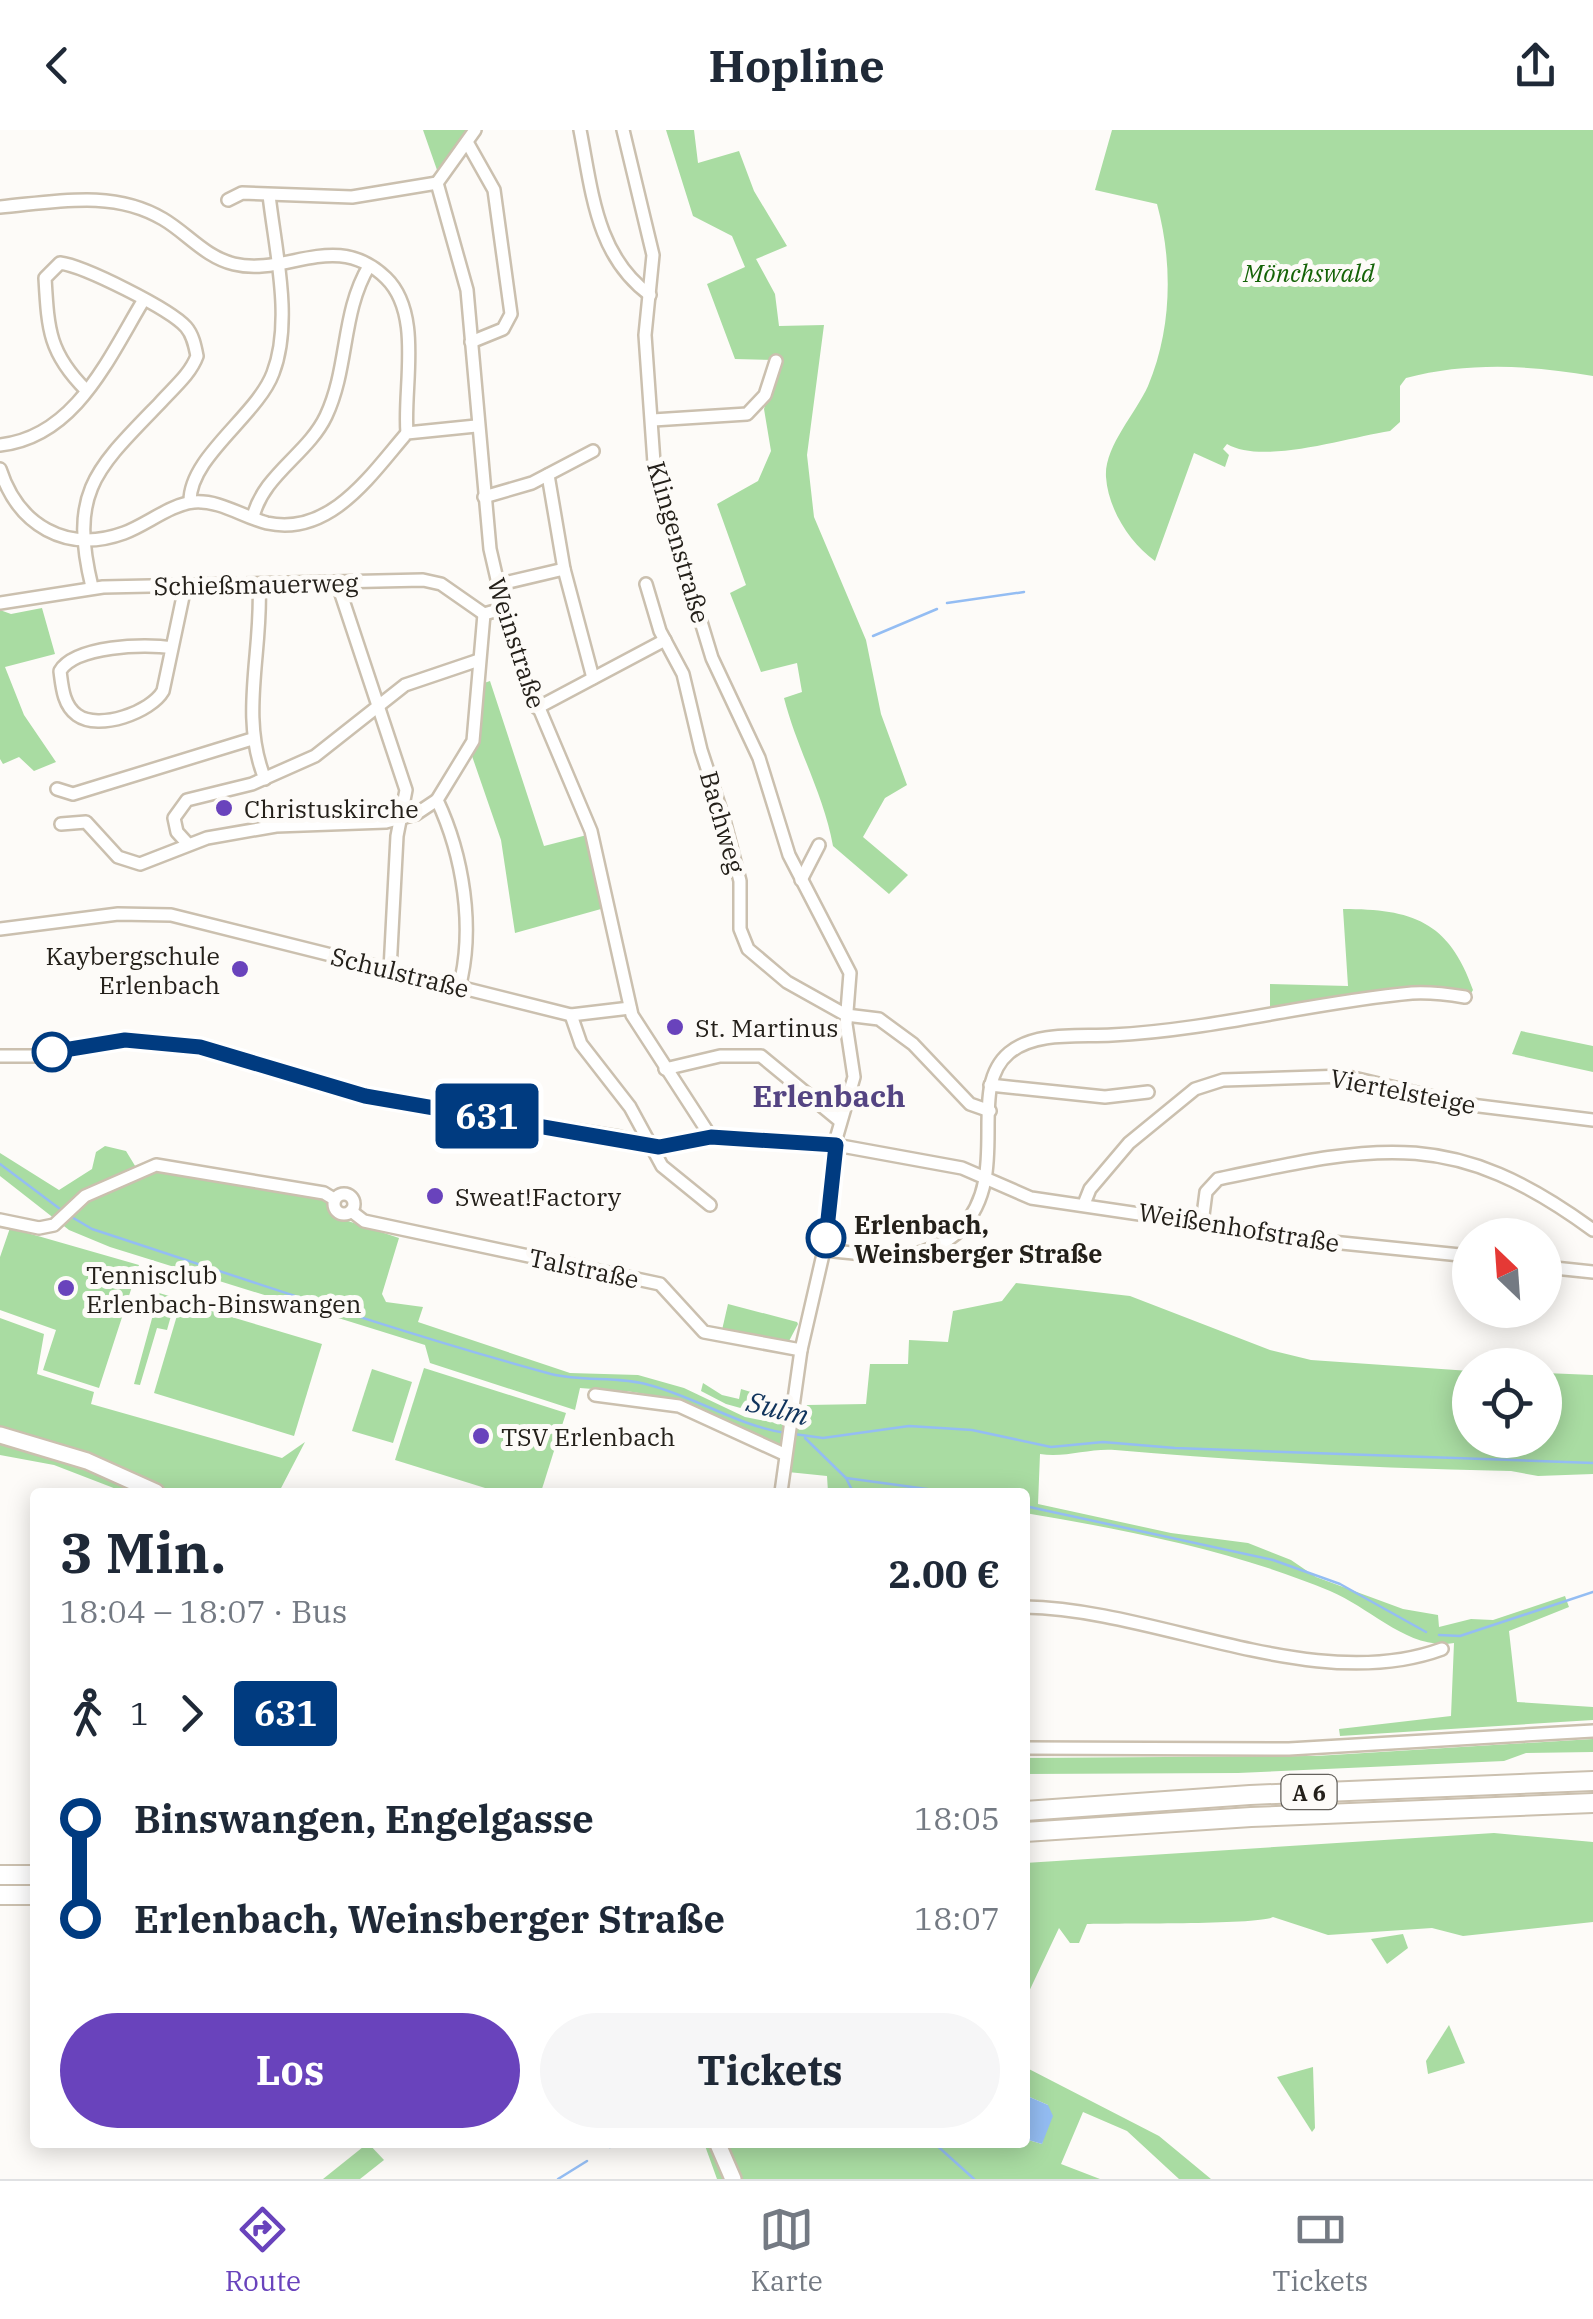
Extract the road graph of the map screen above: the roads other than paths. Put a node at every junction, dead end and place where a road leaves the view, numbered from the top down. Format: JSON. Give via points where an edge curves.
{"nodes":[{"id":1,"x":476,"y":130,"type":"edge"},
{"id":2,"x":580,"y":130,"type":"edge"},
{"id":3,"x":623,"y":130,"type":"edge"},
{"id":4,"x":467,"y":142,"type":"junction"},
{"id":5,"x":437,"y":183,"type":"junction"},
{"id":6,"x":269,"y":195,"type":"junction"},
{"id":7,"x":228,"y":200,"type":"dead end"},
{"id":8,"x":0,"y":207,"type":"edge"},
{"id":9,"x":276,"y":263,"type":"junction"},
{"id":10,"x":370,"y":266,"type":"junction"},
{"id":11,"x":650,"y":295,"type":"junction"},
{"id":12,"x":143,"y":301,"type":"junction"},
{"id":13,"x":471,"y":342,"type":"junction"},
{"id":14,"x":776,"y":361,"type":"dead end"},
{"id":15,"x":86,"y":390,"type":"junction"},
{"id":16,"x":653,"y":420,"type":"junction"},
{"id":17,"x":476,"y":426,"type":"junction"},
{"id":18,"x":408,"y":433,"type":"junction"},
{"id":19,"x":0,"y":445,"type":"edge"},
{"id":20,"x":593,"y":451,"type":"dead end"},
{"id":21,"x":0,"y":468,"type":"edge"},
{"id":22,"x":548,"y":475,"type":"junction"},
{"id":23,"x":484,"y":497,"type":"junction"},
{"id":24,"x":190,"y":502,"type":"junction"},
{"id":25,"x":253,"y":517,"type":"junction"},
{"id":26,"x":82,"y":539,"type":"junction"},
{"id":27,"x":564,"y":569,"type":"junction"},
{"id":28,"x":337,"y":582,"type":"junction"},
{"id":29,"x":259,"y":584,"type":"junction"},
{"id":30,"x":646,"y":584,"type":"dead end"},
{"id":31,"x":496,"y":585,"type":"junction"},
{"id":32,"x":92,"y":587,"type":"junction"},
{"id":33,"x":185,"y":587,"type":"junction"},
{"id":34,"x":0,"y":603,"type":"edge"},
{"id":35,"x":502,"y":609,"type":"junction"},
{"id":36,"x":484,"y":614,"type":"junction"},
{"id":37,"x":665,"y":640,"type":"junction"},
{"id":38,"x":172,"y":648,"type":"junction"},
{"id":39,"x":479,"y":660,"type":"junction"},
{"id":40,"x":593,"y":678,"type":"junction"},
{"id":41,"x":377,"y":704,"type":"junction"},
{"id":42,"x":537,"y":708,"type":"junction"},
{"id":43,"x":252,"y":739,"type":"junction"},
{"id":44,"x":265,"y":779,"type":"junction"},
{"id":45,"x":57,"y":789,"type":"dead end"},
{"id":46,"x":437,"y":800,"type":"junction"},
{"id":47,"x":402,"y":819,"type":"junction"},
{"id":48,"x":61,"y":824,"type":"dead end"},
{"id":49,"x":188,"y":843,"type":"junction"},
{"id":50,"x":818,"y":844,"type":"dead end"},
{"id":51,"x":801,"y":880,"type":"junction"},
{"id":52,"x":0,"y":929,"type":"edge"},
{"id":53,"x":390,"y":970,"type":"junction"},
{"id":54,"x":460,"y":988,"type":"junction"},
{"id":55,"x":1465,"y":998,"type":"dead end"},
{"id":56,"x":630,"y":1008,"type":"junction"},
{"id":57,"x":571,"y":1015,"type":"junction"},
{"id":58,"x":846,"y":1015,"type":"junction"},
{"id":59,"x":0,"y":1056,"type":"edge"},
{"id":60,"x":665,"y":1069,"type":"junction"},
{"id":61,"x":990,"y":1085,"type":"junction"},
{"id":62,"x":1148,"y":1092,"type":"dead end"},
{"id":63,"x":990,"y":1111,"type":"junction"},
{"id":64,"x":1593,"y":1120,"type":"edge"},
{"id":65,"x":840,"y":1121,"type":"junction"},
{"id":66,"x":711,"y":1137,"type":"junction"},
{"id":67,"x":836,"y":1145,"type":"junction"},
{"id":68,"x":649,"y":1146,"type":"junction"},
{"id":69,"x":988,"y":1180,"type":"junction"},
{"id":70,"x":1084,"y":1204,"type":"junction"},
{"id":71,"x":710,"y":1206,"type":"dead end"},
{"id":72,"x":0,"y":1220,"type":"edge"},
{"id":73,"x":1202,"y":1223,"type":"junction"},
{"id":74,"x":1593,"y":1230,"type":"edge"},
{"id":75,"x":824,"y":1250,"type":"junction"},
{"id":76,"x":1452,"y":1254,"type":"edge"},
{"id":77,"x":1562,"y":1268,"type":"edge"},
{"id":78,"x":1593,"y":1272,"type":"edge"},
{"id":79,"x":801,"y":1350,"type":"junction"},
{"id":80,"x":595,"y":1394,"type":"dead end"},
{"id":81,"x":0,"y":1436,"type":"edge"},
{"id":82,"x":784,"y":1450,"type":"junction"},
{"id":83,"x":147,"y":1488,"type":"edge"},
{"id":84,"x":781,"y":1488,"type":"edge"},
{"id":85,"x":1030,"y":1608,"type":"edge"},
{"id":86,"x":1442,"y":1650,"type":"dead end"},
{"id":87,"x":1593,"y":1731,"type":"edge"},
{"id":88,"x":1030,"y":1748,"type":"edge"},
{"id":89,"x":1593,"y":1781,"type":"edge"},
{"id":90,"x":1593,"y":1803,"type":"edge"},
{"id":91,"x":1030,"y":1811,"type":"edge"},
{"id":92,"x":1030,"y":1832,"type":"edge"},
{"id":93,"x":0,"y":1874,"type":"edge"},
{"id":94,"x":30,"y":1875,"type":"edge"},
{"id":95,"x":0,"y":1896,"type":"edge"},
{"id":96,"x":30,"y":1896,"type":"edge"},
{"id":97,"x":720,"y":2148,"type":"edge"},
{"id":98,"x":733,"y":2179,"type":"edge"}],
"edges":[{"from":1,"to":4,"type":"street"},
{"from":2,"to":11,"type":"street","via":[[607,248]]},
{"from":3,"to":11,"type":"street","name":"Klingenstraße","via":[[653,254]]},
{"from":4,"to":5,"type":"street"},
{"from":4,"to":13,"type":"street","via":[[494,190],[512,314],[503,330]]},
{"from":5,"to":6,"type":"street","via":[[352,197]]},
{"from":5,"to":13,"type":"street","name":"Weinstraße","via":[[463,269]]},
{"from":6,"to":7,"type":"street","via":[[242,193]]},
{"from":6,"to":9,"type":"street"},
{"from":8,"to":9,"type":"street","via":[[131,204],[217,258],[236,265]]},
{"from":9,"to":10,"type":"street","via":[[325,254]]},
{"from":9,"to":24,"type":"street","via":[[277,364],[258,402],[204,466]]},
{"from":10,"to":18,"type":"street","via":[[395,288],[402,308]]},
{"from":10,"to":25,"type":"street","via":[[354,296],[340,378],[326,415],[264,492]]},
{"from":11,"to":16,"type":"street","name":"Klingenstraße","via":[[644,335]]},
{"from":12,"to":15,"type":"street"},
{"from":12,"to":15,"type":"street","via":[[74,265],[60,263],[48,272],[54,349]]},
{"from":12,"to":26,"type":"street","via":[[185,326],[196,361],[98,476],[81,520]]},
{"from":13,"to":17,"type":"street","name":"Weinstraße"},
{"from":14,"to":16,"type":"street","via":[[760,404],[747,414]]},
{"from":15,"to":19,"type":"street","via":[[50,430]]},
{"from":16,"to":51,"type":"street","name":"Klingenstraße","via":[[654,463],[712,658],[758,758]]},
{"from":17,"to":18,"type":"street"},
{"from":17,"to":23,"type":"street","name":"Weinstraße"},
{"from":18,"to":25,"type":"street","via":[[369,480],[329,512],[298,524]]},
{"from":20,"to":22,"type":"street"},
{"from":21,"to":26,"type":"street","via":[[15,504],[32,523]]},
{"from":22,"to":23,"type":"street"},
{"from":22,"to":27,"type":"street"},
{"from":23,"to":31,"type":"street","name":"Weinstraße"},
{"from":24,"to":25,"type":"street"},
{"from":24,"to":26,"type":"street","via":[[124,533]]},
{"from":26,"to":32,"type":"street"},
{"from":27,"to":31,"type":"street"},
{"from":27,"to":40,"type":"street"},
{"from":28,"to":29,"type":"street","name":"Schießmauerweg"},
{"from":28,"to":36,"type":"street","name":"Schießmauerweg","via":[[433,581]]},
{"from":28,"to":41,"type":"street"},
{"from":29,"to":33,"type":"street","name":"Schießmauerweg"},
{"from":29,"to":43,"type":"street"},
{"from":30,"to":37,"type":"street","name":"Bachweg"},
{"from":31,"to":35,"type":"street","name":"Weinstraße"},
{"from":32,"to":33,"type":"street","name":"Schießmauerweg"},
{"from":32,"to":34,"type":"street","name":"Schießmauerweg"},
{"from":33,"to":38,"type":"street"},
{"from":35,"to":36,"type":"street"},
{"from":35,"to":42,"type":"street","name":"Weinstraße"},
{"from":36,"to":39,"type":"street"},
{"from":37,"to":40,"type":"street"},
{"from":37,"to":58,"type":"street","name":"Bachweg","via":[[683,674],[734,854],[745,943],[784,979]]},
{"from":38,"to":38,"type":"street","via":[[163,690],[145,709],[93,720],[77,715],[65,698],[60,671],[68,661],[134,645]]},
{"from":39,"to":41,"type":"street","via":[[405,685]]},
{"from":39,"to":46,"type":"street","via":[[473,741]]},
{"from":40,"to":42,"type":"street"},
{"from":41,"to":44,"type":"street","via":[[315,756]]},
{"from":41,"to":47,"type":"street","via":[[406,790]]},
{"from":42,"to":56,"type":"street","name":"Weinstraße","via":[[590,831]]},
{"from":43,"to":44,"type":"street"},
{"from":43,"to":45,"type":"street","via":[[73,794]]},
{"from":44,"to":49,"type":"street","via":[[180,804],[174,825]]},
{"from":46,"to":47,"type":"street"},
{"from":46,"to":54,"type":"street","via":[[461,878]]},
{"from":47,"to":49,"type":"street","via":[[276,826]]},
{"from":47,"to":53,"type":"street"},
{"from":48,"to":49,"type":"street","via":[[86,822],[118,857],[134,864]]},
{"from":50,"to":51,"type":"street"},
{"from":51,"to":58,"type":"street","name":"Klingenstraße","via":[[847,962]]},
{"from":52,"to":53,"type":"street","name":"Schulstraße","via":[[62,918],[171,915]]},
{"from":53,"to":54,"type":"street","name":"Schulstraße"},
{"from":54,"to":57,"type":"street","name":"Schulstraße"},
{"from":55,"to":61,"type":"street","via":[[1410,993],[1154,1031],[1056,1037],[1013,1050]]},
{"from":56,"to":57,"type":"street","name":"Schulstraße"},
{"from":56,"to":60,"type":"street","name":"Weinstraße"},
{"from":57,"to":68,"type":"street","via":[[581,1044],[630,1107]]},
{"from":58,"to":63,"type":"street","name":"Bachweg","via":[[880,1020],[970,1104]]},
{"from":58,"to":65,"type":"street","name":"Klingenstraße","via":[[854,1077]]},
{"from":59,"to":68,"type":"street","name":"Weißenhofstraße","via":[[108,1041],[200,1047],[365,1096]]},
{"from":60,"to":65,"type":"street","via":[[761,1056]]},
{"from":60,"to":66,"type":"street","name":"Weinstraße"},
{"from":61,"to":62,"type":"street","via":[[1105,1096]]},
{"from":61,"to":63,"type":"street"},
{"from":63,"to":69,"type":"street"},
{"from":64,"to":70,"type":"street","name":"Viertelsteige","via":[[1464,1104],[1345,1076],[1223,1080],[1195,1089],[1129,1143]]},
{"from":65,"to":67,"type":"street","name":"Klingenstraße"},
{"from":66,"to":67,"type":"street","name":"Weißenhofstraße"},
{"from":66,"to":68,"type":"street","name":"Weißenhofstraße"},
{"from":67,"to":69,"type":"street","name":"Weißenhofstraße","via":[[962,1168]]},
{"from":67,"to":75,"type":"street","name":"Klingenstraße"},
{"from":68,"to":71,"type":"street","via":[[662,1166]]},
{"from":69,"to":70,"type":"street","name":"Weißenhofstraße","via":[[1019,1195]]},
{"from":69,"to":75,"type":"street","via":[[976,1211],[950,1240],[900,1256]]},
{"from":70,"to":73,"type":"street","name":"Weißenhofstraße"},
{"from":72,"to":79,"type":"street","name":"Talstraße","via":[[39,1228],[60,1220],[76,1202],[164,1165],[334,1200],[341,1194],[351,1197],[351,1211],[364,1222],[660,1284],[704,1332]]},
{"from":73,"to":74,"type":"street","via":[[1206,1192],[1218,1178],[1346,1154],[1399,1152],[1490,1168]]},
{"from":73,"to":76,"type":"street","name":"Weißenhofstraße"},
{"from":75,"to":79,"type":"street","name":"Klingenstraße"},
{"from":77,"to":78,"type":"street"},
{"from":79,"to":82,"type":"street","name":"Klingenstraße"},
{"from":80,"to":82,"type":"street","via":[[679,1406]]},
{"from":81,"to":83,"type":"main road","via":[[87,1461]]},
{"from":82,"to":84,"type":"street","name":"Klingenstraße"},
{"from":85,"to":86,"type":"street","via":[[1111,1615],[1315,1660]]},
{"from":87,"to":88,"type":"street","via":[[1289,1749]]},
{"from":89,"to":91,"type":"highway","number":"A 6"},
{"from":90,"to":92,"type":"highway","number":"A 6"},
{"from":93,"to":94,"type":"highway"},
{"from":95,"to":96,"type":"highway"},
{"from":97,"to":98,"type":"main road"}]}
